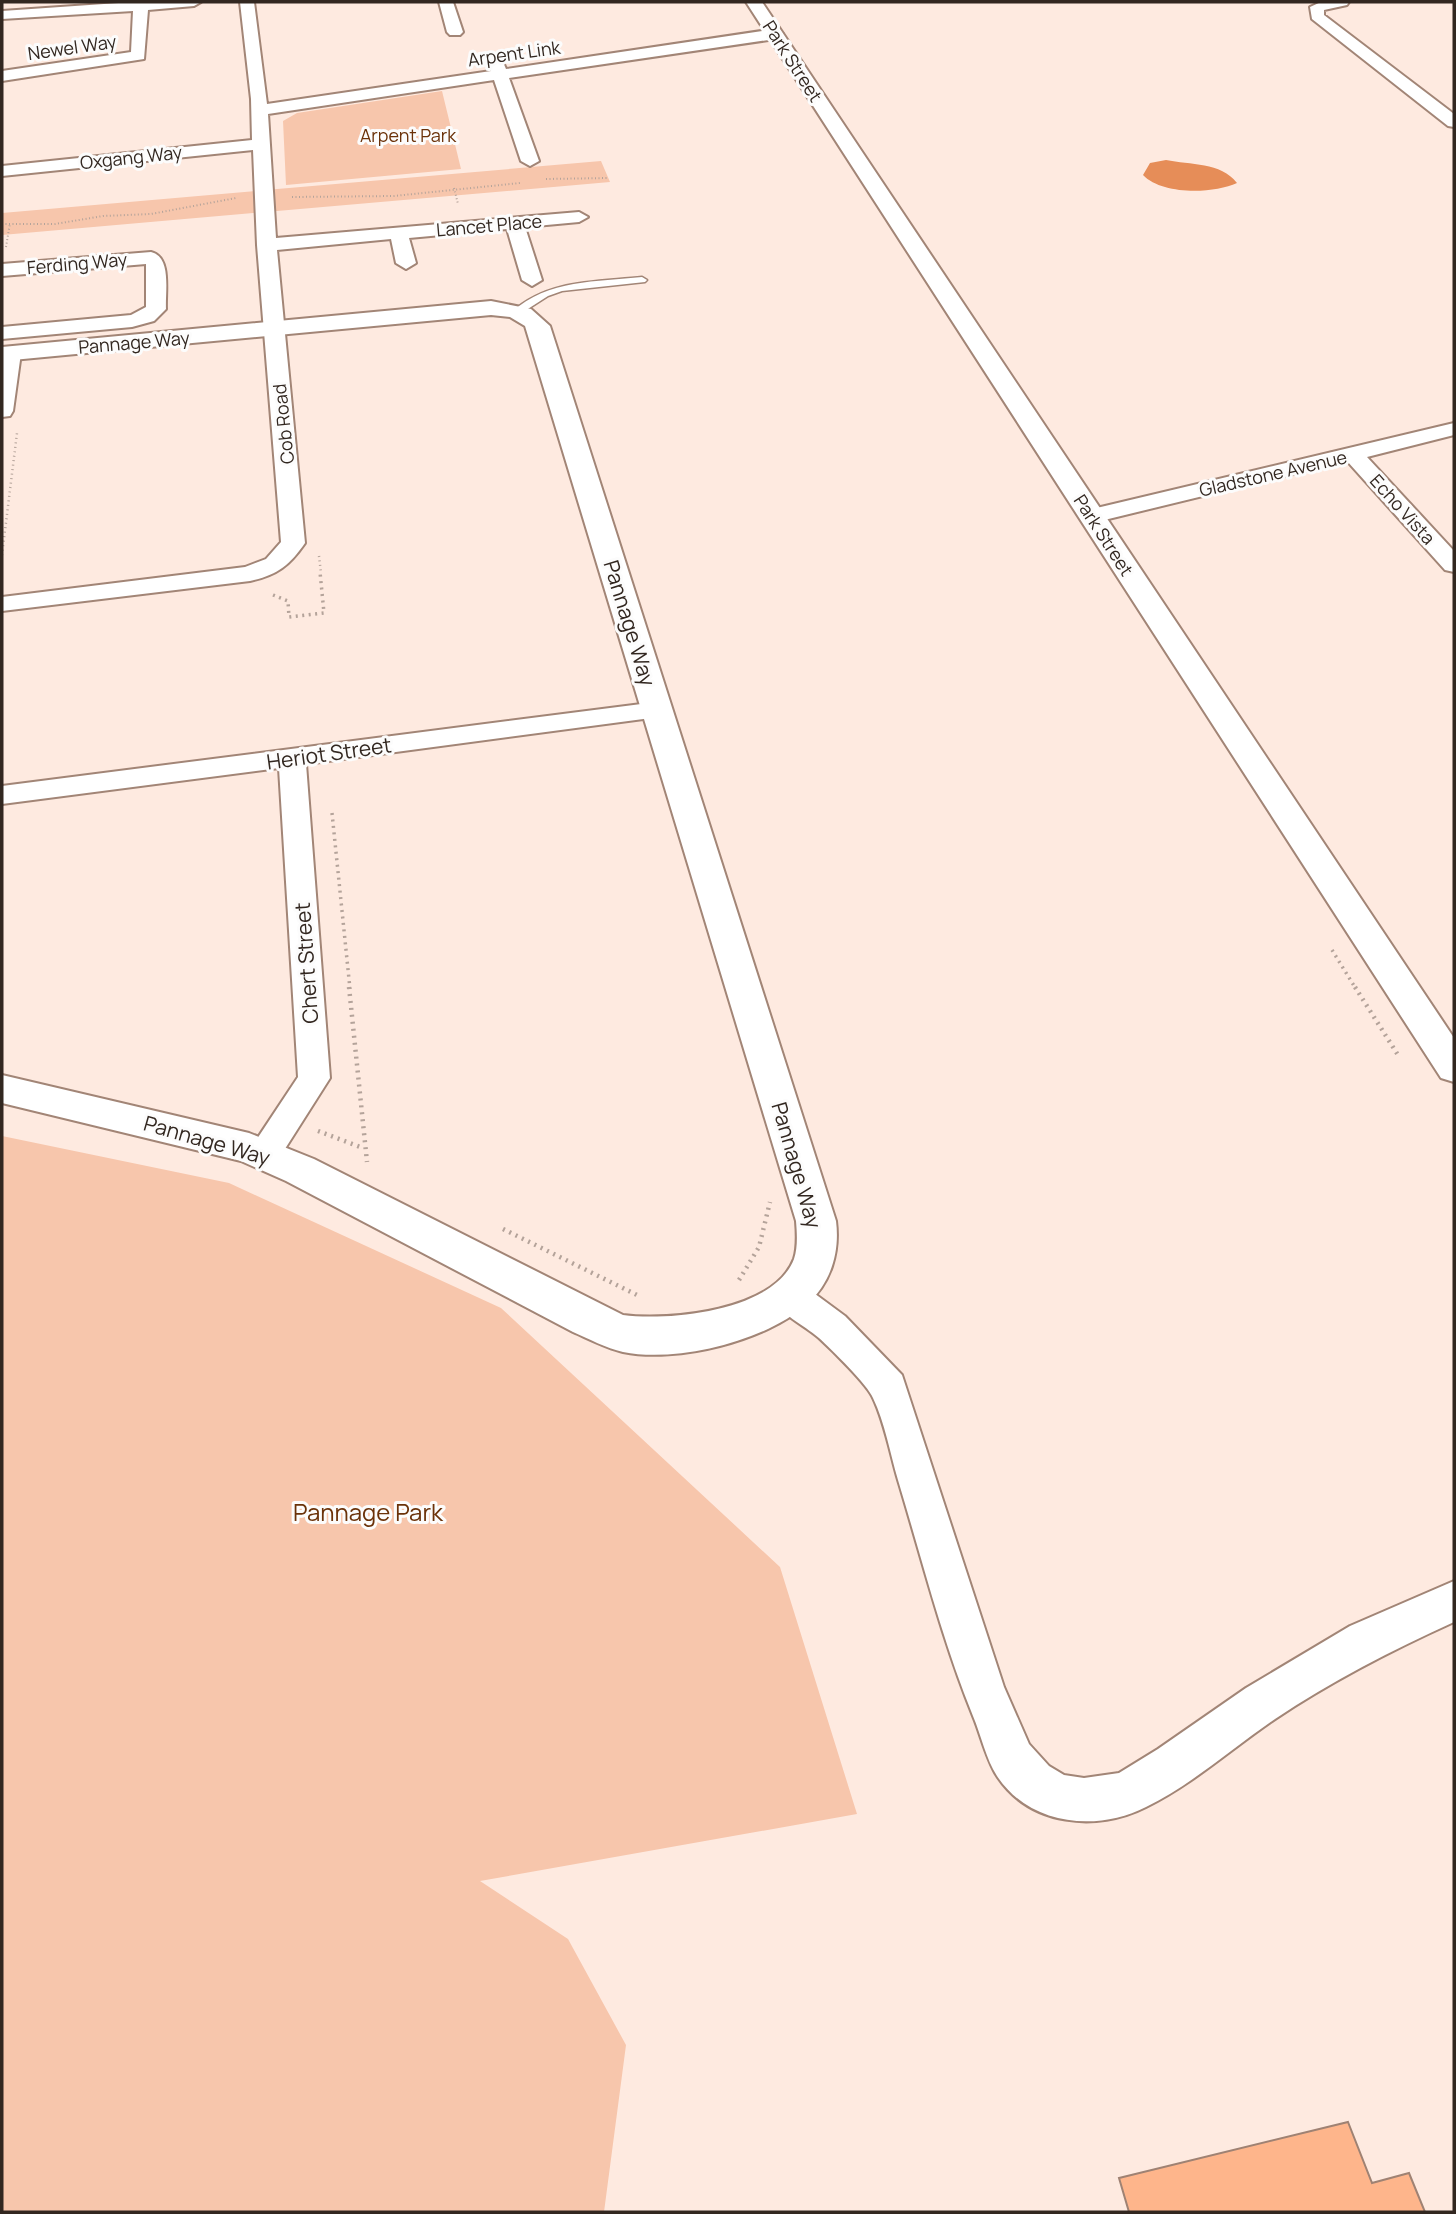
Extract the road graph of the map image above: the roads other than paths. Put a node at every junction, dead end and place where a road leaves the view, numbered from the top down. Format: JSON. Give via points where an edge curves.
{"nodes":[{"id":1,"x":194,"y":2,"type":"edge"},
{"id":2,"x":247,"y":2,"type":"edge"},
{"id":3,"x":446,"y":2,"type":"edge"},
{"id":4,"x":754,"y":2,"type":"edge"},
{"id":5,"x":1342,"y":2,"type":"edge"},
{"id":6,"x":141,"y":6,"type":"junction"},
{"id":7,"x":2,"y":15,"type":"edge"},
{"id":8,"x":773,"y":30,"type":"junction"},
{"id":9,"x":455,"y":32,"type":"dead end"},
{"id":10,"x":499,"y":70,"type":"junction"},
{"id":11,"x":2,"y":76,"type":"edge"},
{"id":12,"x":259,"y":105,"type":"junction"},
{"id":13,"x":1454,"y":122,"type":"edge"},
{"id":14,"x":261,"y":144,"type":"junction"},
{"id":15,"x":530,"y":160,"type":"dead end"},
{"id":16,"x":2,"y":171,"type":"edge"},
{"id":17,"x":579,"y":217,"type":"dead end"},
{"id":18,"x":514,"y":223,"type":"junction"},
{"id":19,"x":399,"y":233,"type":"junction"},
{"id":20,"x":267,"y":245,"type":"junction"},
{"id":21,"x":406,"y":263,"type":"dead end"},
{"id":22,"x":2,"y":270,"type":"edge"},
{"id":23,"x":532,"y":280,"type":"dead end"},
{"id":24,"x":642,"y":280,"type":"dead end"},
{"id":25,"x":517,"y":312,"type":"junction"},
{"id":26,"x":274,"y":328,"type":"junction"},
{"id":27,"x":5,"y":347,"type":"edge"},
{"id":28,"x":2,"y":411,"type":"edge"},
{"id":29,"x":1454,"y":429,"type":"edge"},
{"id":30,"x":1352,"y":454,"type":"junction"},
{"id":31,"x":1092,"y":516,"type":"junction"},
{"id":32,"x":1454,"y":565,"type":"edge"},
{"id":33,"x":2,"y":604,"type":"edge"},
{"id":34,"x":657,"y":710,"type":"junction"},
{"id":35,"x":292,"y":758,"type":"junction"},
{"id":36,"x":2,"y":795,"type":"edge"},
{"id":37,"x":1454,"y":1068,"type":"edge"},
{"id":38,"x":2,"y":1089,"type":"edge"},
{"id":39,"x":264,"y":1154,"type":"junction"},
{"id":40,"x":790,"y":1296,"type":"junction"},
{"id":41,"x":1454,"y":1601,"type":"edge"}],
"edges":[{"from":1,"to":6,"type":"street"},
{"from":2,"to":12,"type":"street","name":"Cob Road"},
{"from":3,"to":9,"type":"street"},
{"from":4,"to":8,"type":"street","name":"Park Street"},
{"from":5,"to":13,"type":"street","via":[[1317,7],[1317,16]]},
{"from":6,"to":7,"type":"street"},
{"from":6,"to":11,"type":"street","name":"Newel Way","via":[[139,56]]},
{"from":8,"to":10,"type":"street","name":"Arpent Link"},
{"from":8,"to":31,"type":"street","name":"Park Street"},
{"from":10,"to":12,"type":"street","name":"Arpent Link"},
{"from":10,"to":15,"type":"street"},
{"from":12,"to":14,"type":"street","name":"Cob Road"},
{"from":14,"to":16,"type":"street","name":"Oxgang Way"},
{"from":14,"to":20,"type":"street","name":"Cob Road"},
{"from":17,"to":18,"type":"street","name":"Lancet Place"},
{"from":18,"to":19,"type":"street","name":"Lancet Place"},
{"from":18,"to":23,"type":"street"},
{"from":19,"to":20,"type":"street","name":"Lancet Place"},
{"from":19,"to":21,"type":"street"},
{"from":20,"to":26,"type":"street","name":"Cob Road"},
{"from":22,"to":27,"type":"street","name":"Ferding Way","via":[[151,258],[155,263],[156,309],[147,317]]},
{"from":24,"to":25,"type":"lane","via":[[561,288]]},
{"from":25,"to":26,"type":"street","name":"Pannage Way","via":[[491,308]]},
{"from":25,"to":34,"type":"street","name":"Pannage Way","via":[[538,327]]},
{"from":26,"to":27,"type":"street","name":"Pannage Way"},
{"from":26,"to":33,"type":"street","name":"Cob Road","via":[[294,536],[285,555],[269,567],[240,576]]},
{"from":27,"to":28,"type":"street"},
{"from":29,"to":30,"type":"street","name":"Gladstone Avenue"},
{"from":30,"to":31,"type":"street","name":"Gladstone Avenue"},
{"from":30,"to":32,"type":"street","name":"Echo Vista"},
{"from":31,"to":37,"type":"street","name":"Park Street"},
{"from":34,"to":35,"type":"street","name":"Heriot Street"},
{"from":34,"to":40,"type":"street","name":"Pannage Way","via":[[816,1221],[817,1249],[810,1271]]},
{"from":35,"to":36,"type":"street","name":"Heriot Street"},
{"from":35,"to":39,"type":"street","name":"Chert Street","via":[[314,1078]]},
{"from":38,"to":39,"type":"street","name":"Pannage Way","via":[[211,1137]]},
{"from":39,"to":40,"type":"street","name":"Pannage Way","via":[[624,1334],[682,1333],[727,1325]]},
{"from":40,"to":41,"type":"street","via":[[832,1327],[889,1387],[983,1687],[1013,1760],[1033,1782],[1058,1797],[1111,1798],[1131,1791],[1261,1703],[1354,1648]]}]}
